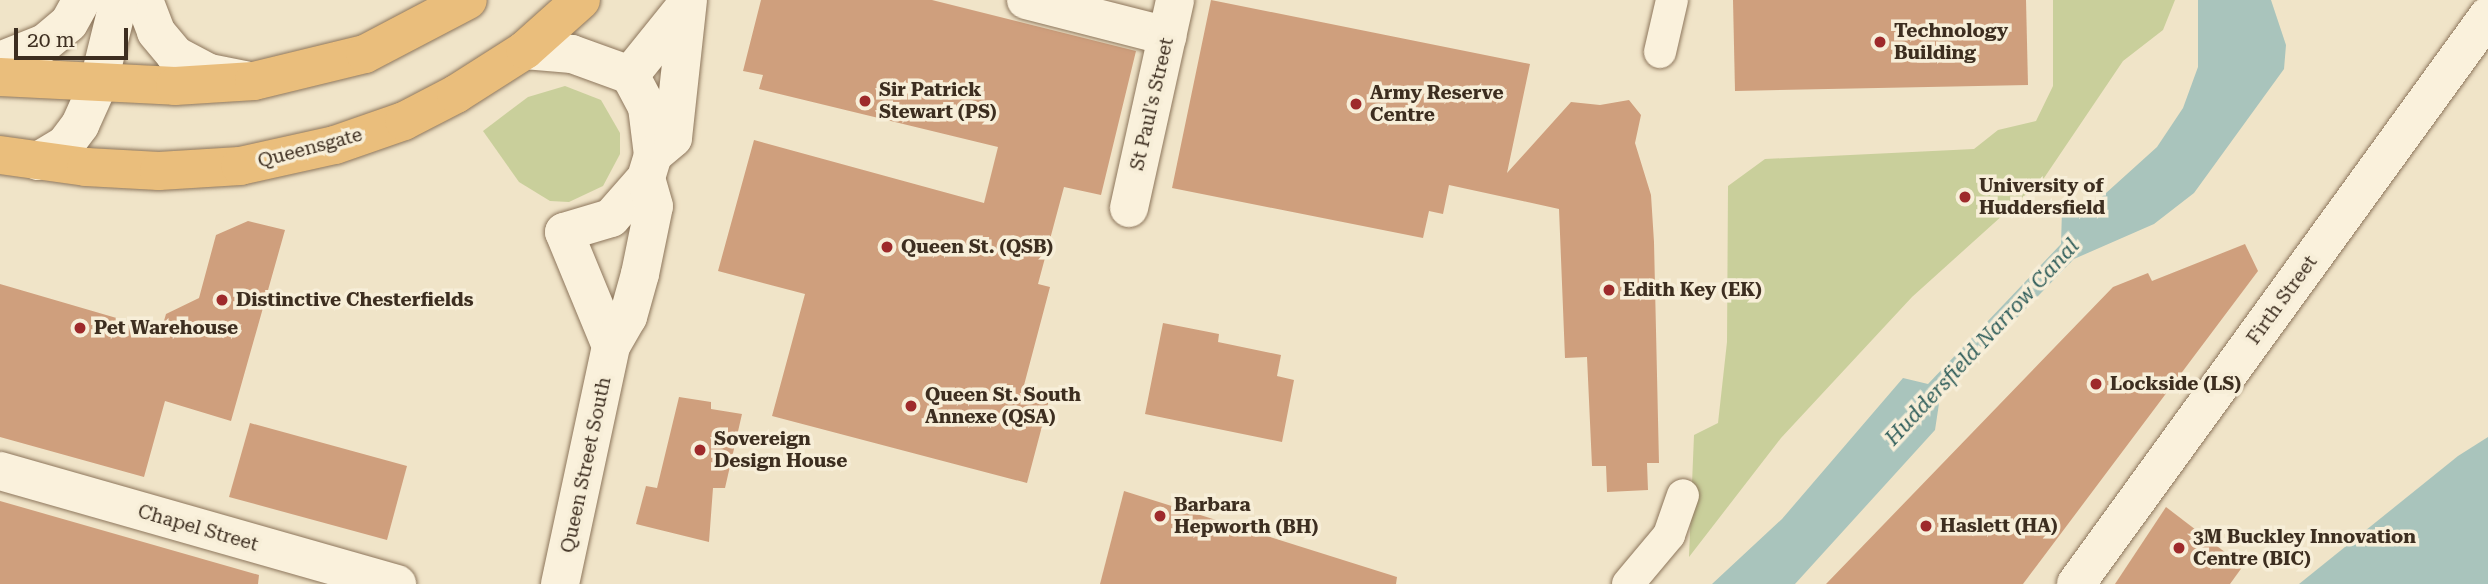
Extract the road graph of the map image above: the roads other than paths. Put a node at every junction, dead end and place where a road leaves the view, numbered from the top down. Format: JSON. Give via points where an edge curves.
{"nodes":[{"id":1,"x":82,"y":0,"type":"edge"},
{"id":2,"x":119,"y":0,"type":"edge"},
{"id":3,"x":144,"y":0,"type":"edge"},
{"id":4,"x":468,"y":0,"type":"edge"},
{"id":5,"x":581,"y":0,"type":"edge"},
{"id":6,"x":1026,"y":0,"type":"edge"},
{"id":7,"x":1672,"y":0,"type":"edge"},
{"id":8,"x":687,"y":2,"type":"edge"},
{"id":9,"x":2488,"y":16,"type":"edge"},
{"id":10,"x":1171,"y":18,"type":"edge"},
{"id":11,"x":525,"y":50,"type":"junction"},
{"id":12,"x":1660,"y":52,"type":"dead end"},
{"id":13,"x":0,"y":61,"type":"edge"},
{"id":14,"x":630,"y":75,"type":"junction"},
{"id":15,"x":0,"y":77,"type":"edge"},
{"id":16,"x":254,"y":81,"type":"junction"},
{"id":17,"x":98,"y":85,"type":"junction"},
{"id":18,"x":0,"y":155,"type":"edge"},
{"id":19,"x":38,"y":161,"type":"junction"},
{"id":20,"x":649,"y":167,"type":"junction"},
{"id":21,"x":1129,"y":208,"type":"dead end"},
{"id":22,"x":611,"y":218,"type":"junction"},
{"id":23,"x":620,"y":331,"type":"junction"},
{"id":24,"x":0,"y":471,"type":"edge"},
{"id":25,"x":1683,"y":495,"type":"dead end"},
{"id":26,"x":397,"y":584,"type":"edge"},
{"id":27,"x":560,"y":584,"type":"edge"},
{"id":28,"x":1628,"y":584,"type":"edge"},
{"id":29,"x":2076,"y":584,"type":"edge"}],
"edges":[{"from":1,"to":13,"type":"street","via":[[69,23],[45,43]]},
{"from":2,"to":17,"type":"street"},
{"from":3,"to":16,"type":"street","via":[[156,32],[175,55],[209,73]]},
{"from":4,"to":16,"type":"highway","via":[[365,54]]},
{"from":5,"to":11,"type":"highway","name":"Queensgate"},
{"from":6,"to":10,"type":"street"},
{"from":7,"to":12,"type":"street"},
{"from":8,"to":14,"type":"street"},
{"from":8,"to":20,"type":"street","via":[[673,138]]},
{"from":9,"to":29,"type":"street","name":"Firth Street"},
{"from":10,"to":21,"type":"street","name":"St Paul's Street"},
{"from":11,"to":14,"type":"street","via":[[572,54]]},
{"from":11,"to":19,"type":"highway","name":"Queensgate","via":[[404,121],[275,160],[159,171]]},
{"from":14,"to":20,"type":"street","name":"Queen Street South","via":[[647,107]]},
{"from":15,"to":17,"type":"highway"},
{"from":16,"to":17,"type":"highway"},
{"from":17,"to":19,"type":"street","via":[[65,145]]},
{"from":18,"to":19,"type":"highway","name":"Queensgate"},
{"from":20,"to":22,"type":"street"},
{"from":20,"to":23,"type":"street","name":"Queen Street South","via":[[653,206]]},
{"from":22,"to":23,"type":"street","name":"Queen Street South","via":[[628,271]]},
{"from":22,"to":23,"type":"street","via":[[564,232]]},
{"from":23,"to":27,"type":"street","name":"Queen Street South"},
{"from":24,"to":26,"type":"street","name":"Chapel Street"},
{"from":25,"to":28,"type":"street","via":[[1669,535],[1650,564]]}]}
